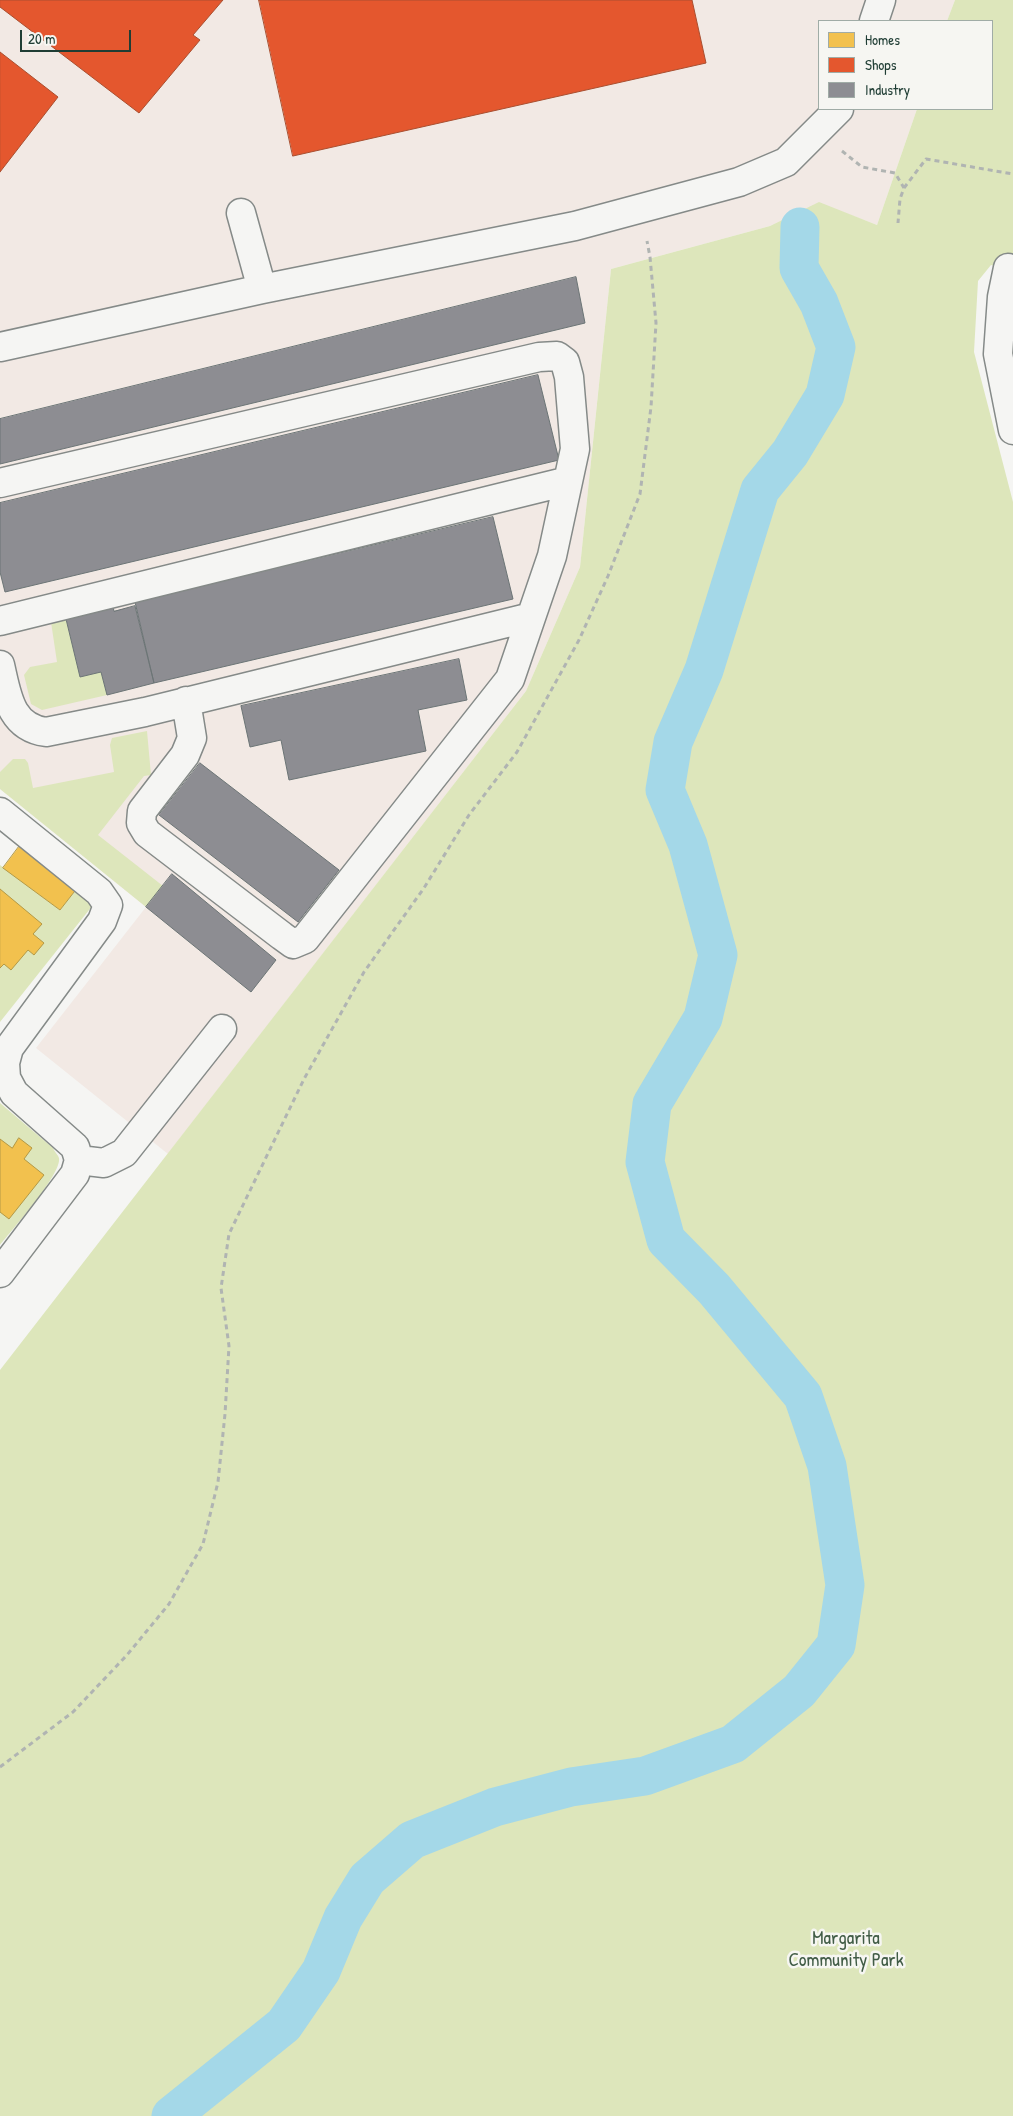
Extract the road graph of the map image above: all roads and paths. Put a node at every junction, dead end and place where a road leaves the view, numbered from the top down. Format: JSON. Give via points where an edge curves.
{"nodes":[{"id":1,"x":881,"y":0,"type":"edge"},
{"id":2,"x":874,"y":20,"type":"edge"},
{"id":3,"x":838,"y":110,"type":"edge"},
{"id":4,"x":818,"y":132,"type":"junction"},
{"id":5,"x":1013,"y":174,"type":"edge"},
{"id":6,"x":904,"y":188,"type":"junction"},
{"id":7,"x":639,"y":209,"type":"junction"},
{"id":8,"x":241,"y":213,"type":"dead end"},
{"id":9,"x":898,"y":223,"type":"dead end"},
{"id":10,"x":1008,"y":268,"type":"dead end"},
{"id":11,"x":262,"y":289,"type":"junction"},
{"id":12,"x":0,"y":348,"type":"edge"},
{"id":13,"x":1012,"y":420,"type":"edge"},
{"id":14,"x":568,"y":481,"type":"junction"},
{"id":15,"x":0,"y":483,"type":"edge"},
{"id":16,"x":531,"y":617,"type":"junction"},
{"id":17,"x":0,"y":621,"type":"edge"},
{"id":18,"x":0,"y":665,"type":"edge"},
{"id":19,"x":186,"y":701,"type":"junction"},
{"id":20,"x":6,"y":718,"type":"edge"},
{"id":21,"x":0,"y":812,"type":"edge"},
{"id":22,"x":222,"y":1029,"type":"dead end"},
{"id":23,"x":79,"y":1160,"type":"junction"},
{"id":24,"x":0,"y":1273,"type":"edge"},
{"id":25,"x":0,"y":1767,"type":"edge"}],
"edges":[{"from":1,"to":2,"type":"lane"},
{"from":3,"to":4,"type":"lane"},
{"from":4,"to":6,"type":"path","via":[[862,167],[895,173]]},
{"from":4,"to":7,"type":"lane","via":[[786,162],[739,182]]},
{"from":5,"to":6,"type":"path","via":[[926,159]]},
{"from":6,"to":9,"type":"path"},
{"from":7,"to":11,"type":"lane","via":[[575,226]]},
{"from":7,"to":25,"type":"path","via":[[650,257],[656,323],[651,406],[640,494],[608,576],[578,640],[517,752],[469,815],[424,888],[364,972],[304,1079],[228,1234],[221,1288],[229,1346],[225,1414],[218,1482],[203,1544],[169,1604],[127,1655],[73,1712]]},
{"from":8,"to":11,"type":"lane"},
{"from":10,"to":13,"type":"lane","via":[[1002,297],[998,354]]},
{"from":11,"to":12,"type":"lane"},
{"from":14,"to":15,"type":"lane","via":[[575,449],[570,376],[565,362],[557,356],[539,357]]},
{"from":14,"to":16,"type":"lane","via":[[552,556]]},
{"from":14,"to":17,"type":"lane"},
{"from":16,"to":19,"type":"lane"},
{"from":16,"to":19,"type":"lane","via":[[510,679],[494,702],[305,939],[293,944],[147,833],[141,823],[142,811],[185,755],[192,738]]},
{"from":18,"to":20,"type":"lane"},
{"from":19,"to":20,"type":"lane","via":[[46,732]]},
{"from":21,"to":23,"type":"lane","via":[[99,892],[108,905],[102,921],[9,1048],[5,1063],[6,1078],[14,1094],[75,1147]]},
{"from":22,"to":23,"type":"lane","via":[[124,1153],[104,1163]]},
{"from":23,"to":24,"type":"lane","via":[[75,1174]]}]}
